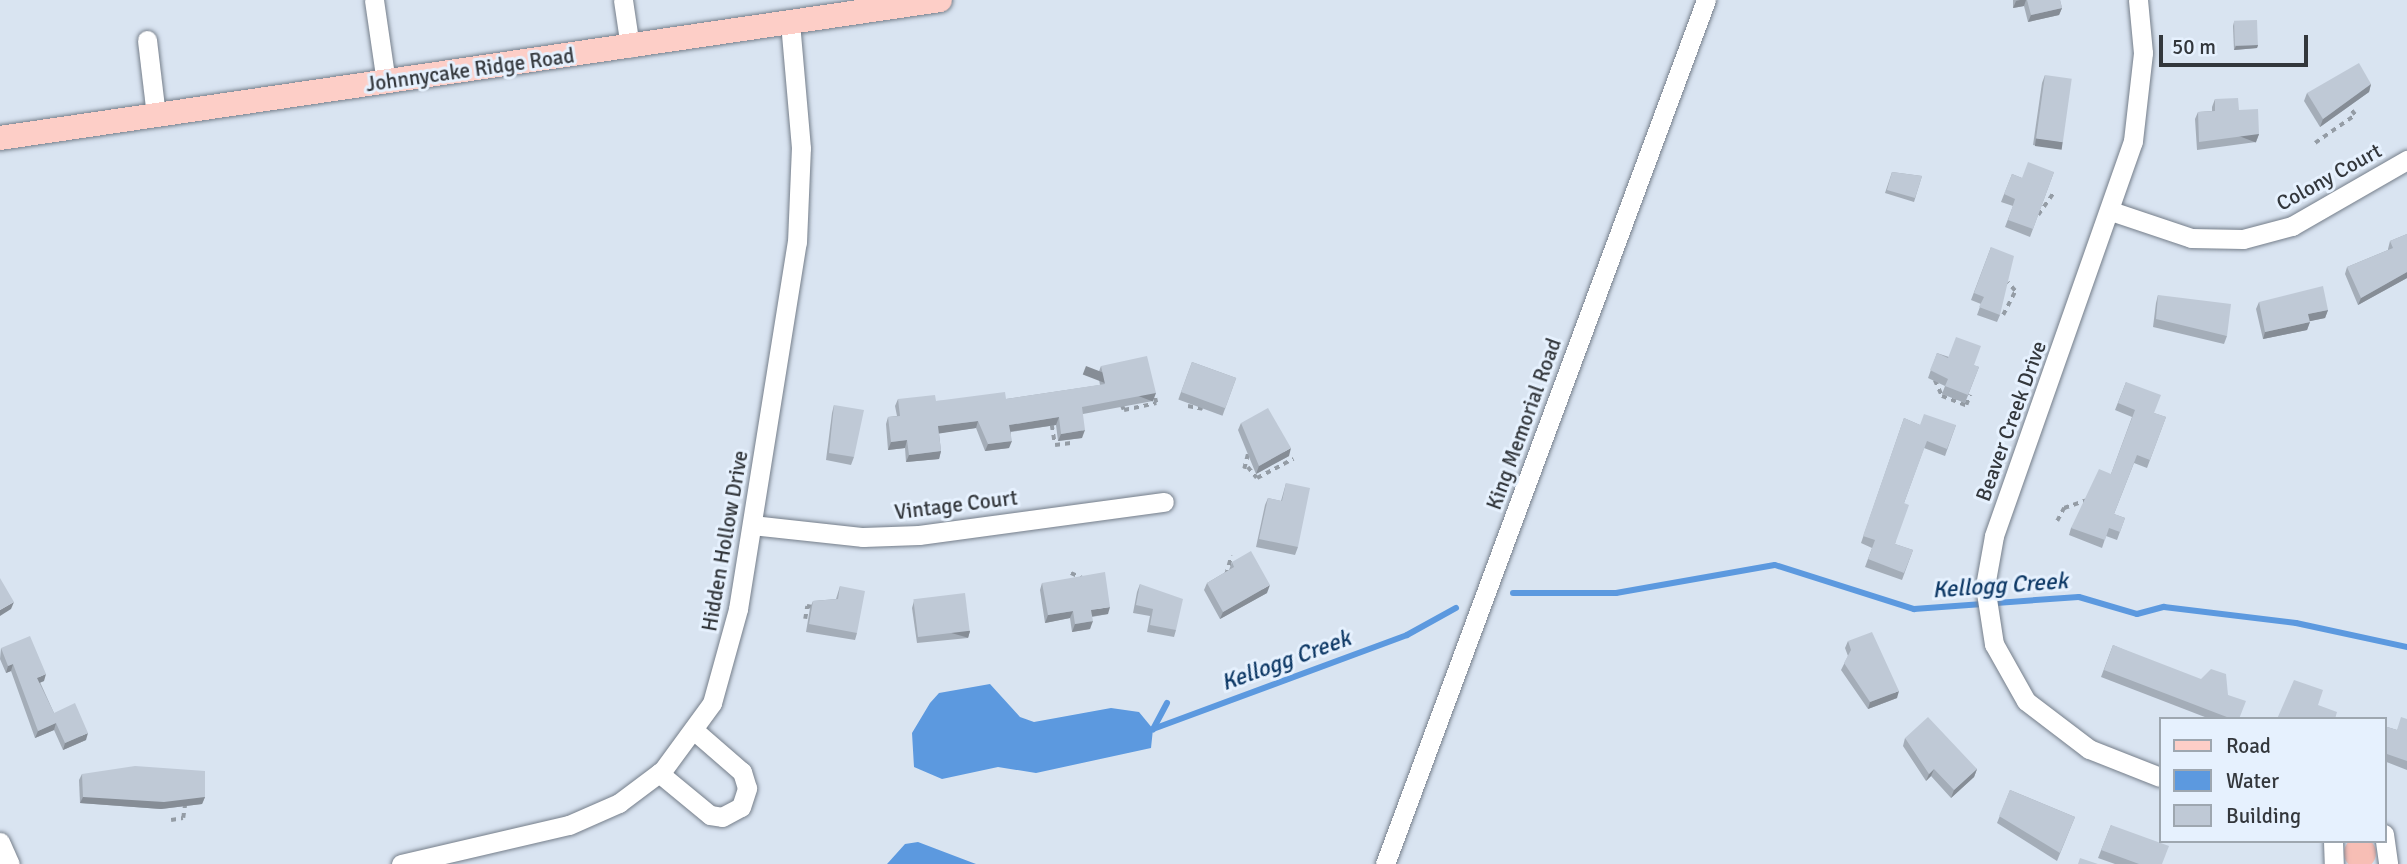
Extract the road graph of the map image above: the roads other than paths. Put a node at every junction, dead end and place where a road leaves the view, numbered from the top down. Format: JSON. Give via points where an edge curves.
{"nodes":[{"id":1,"x":373,"y":0,"type":"edge"},
{"id":2,"x":624,"y":0,"type":"edge"},
{"id":3,"x":940,"y":0,"type":"edge"},
{"id":4,"x":1706,"y":0,"type":"edge"},
{"id":5,"x":2138,"y":0,"type":"edge"},
{"id":6,"x":790,"y":22,"type":"junction"},
{"id":7,"x":147,"y":40,"type":"dead end"},
{"id":8,"x":630,"y":47,"type":"junction"},
{"id":9,"x":386,"y":82,"type":"junction"},
{"id":10,"x":156,"y":116,"type":"junction"},
{"id":11,"x":0,"y":138,"type":"edge"},
{"id":12,"x":2407,"y":160,"type":"edge"},
{"id":13,"x":2111,"y":211,"type":"junction"},
{"id":14,"x":1164,"y":502,"type":"dead end"},
{"id":15,"x":752,"y":525,"type":"junction"},
{"id":16,"x":695,"y":732,"type":"junction"},
{"id":17,"x":659,"y":773,"type":"junction"},
{"id":18,"x":2158,"y":776,"type":"edge"},
{"id":19,"x":0,"y":842,"type":"edge"},
{"id":20,"x":2333,"y":843,"type":"edge"},
{"id":21,"x":2385,"y":843,"type":"edge"},
{"id":22,"x":10,"y":864,"type":"edge"},
{"id":23,"x":401,"y":864,"type":"edge"},
{"id":24,"x":1385,"y":864,"type":"edge"},
{"id":25,"x":2334,"y":864,"type":"edge"},
{"id":26,"x":2388,"y":864,"type":"edge"}],
"edges":[{"from":1,"to":9,"type":"street"},
{"from":2,"to":8,"type":"street"},
{"from":3,"to":6,"type":"main road","name":"Johnnycake Ridge Road"},
{"from":4,"to":24,"type":"street","name":"King Memorial Road"},
{"from":5,"to":13,"type":"street","name":"Beaver Creek Drive","via":[[2141,91]]},
{"from":6,"to":8,"type":"main road","name":"Johnnycake Ridge Road"},
{"from":6,"to":15,"type":"street","name":"Hidden Hollow Drive","via":[[801,148],[797,242]]},
{"from":7,"to":10,"type":"street"},
{"from":8,"to":9,"type":"main road","name":"Johnnycake Ridge Road"},
{"from":9,"to":10,"type":"main road","name":"Johnnycake Ridge Road"},
{"from":10,"to":11,"type":"main road","name":"Johnnycake Ridge Road"},
{"from":12,"to":13,"type":"street","name":"Colony Court","via":[[2292,226],[2243,239],[2191,237]]},
{"from":13,"to":18,"type":"street","name":"Beaver Creek Drive","via":[[1994,537],[1985,586],[2003,666],[2042,718],[2089,749]]},
{"from":14,"to":15,"type":"street","name":"Vintage Court","via":[[919,535],[863,537]]},
{"from":15,"to":16,"type":"street","name":"Hidden Hollow Drive","via":[[724,675]]},
{"from":16,"to":17,"type":"street","name":"Hidden Hollow Drive"},
{"from":16,"to":17,"type":"street","via":[[742,772],[747,788],[741,807],[722,817],[710,815]]},
{"from":17,"to":23,"type":"street","name":"Hidden Hollow Drive","via":[[619,803],[569,825]]},
{"from":19,"to":22,"type":"street"},
{"from":20,"to":25,"type":"street"},
{"from":21,"to":26,"type":"street"}]}
